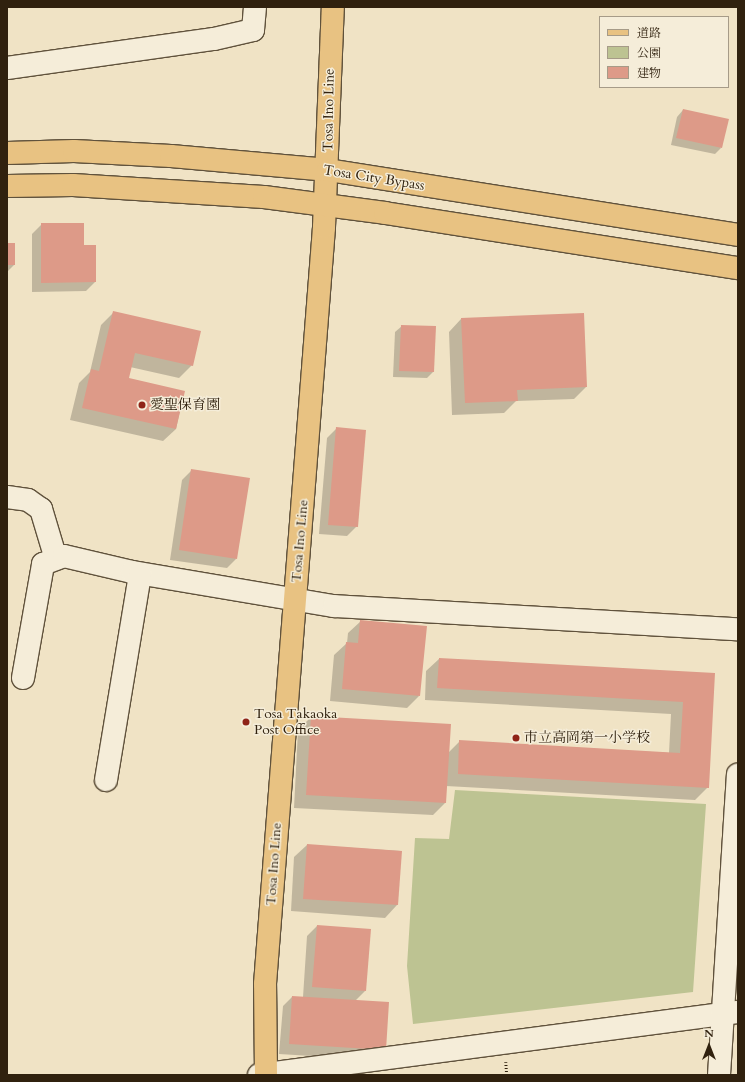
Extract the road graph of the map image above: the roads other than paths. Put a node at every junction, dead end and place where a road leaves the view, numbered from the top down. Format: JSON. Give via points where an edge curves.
{"nodes":[{"id":1,"x":255,"y":7,"type":"edge"},
{"id":2,"x":333,"y":7,"type":"edge"},
{"id":3,"x":7,"y":68,"type":"edge"},
{"id":4,"x":7,"y":153,"type":"edge"},
{"id":5,"x":328,"y":170,"type":"junction"},
{"id":6,"x":7,"y":186,"type":"edge"},
{"id":7,"x":326,"y":205,"type":"junction"},
{"id":8,"x":738,"y":235,"type":"edge"},
{"id":9,"x":738,"y":268,"type":"edge"},
{"id":10,"x":7,"y":497,"type":"edge"},
{"id":11,"x":56,"y":558,"type":"junction"},
{"id":12,"x":140,"y":574,"type":"junction"},
{"id":13,"x":295,"y":599,"type":"junction"},
{"id":14,"x":738,"y":629,"type":"edge"},
{"id":15,"x":23,"y":678,"type":"dead end"},
{"id":16,"x":738,"y":775,"type":"edge"},
{"id":17,"x":106,"y":780,"type":"dead end"},
{"id":18,"x":731,"y":1013,"type":"edge"},
{"id":19,"x":264,"y":1075,"type":"edge"},
{"id":20,"x":719,"y":1075,"type":"edge"}],
"edges":[{"from":1,"to":3,"type":"street","via":[[254,30],[214,39]]},
{"from":2,"to":5,"type":"main road","name":"Tosa Ino Line"},
{"from":4,"to":5,"type":"main road","name":"Tosa City Bypass","via":[[74,151]]},
{"from":5,"to":7,"type":"main road","name":"Tosa Ino Line"},
{"from":5,"to":8,"type":"main road","name":"Tosa City Bypass"},
{"from":6,"to":7,"type":"main road","via":[[72,185],[168,189]]},
{"from":7,"to":9,"type":"main road"},
{"from":7,"to":13,"type":"main road","name":"Tosa Ino Line"},
{"from":10,"to":11,"type":"street","via":[[28,500],[41,509]]},
{"from":11,"to":12,"type":"street","via":[[64,556]]},
{"from":11,"to":15,"type":"street","via":[[43,564]]},
{"from":12,"to":13,"type":"street"},
{"from":12,"to":17,"type":"street"},
{"from":13,"to":14,"type":"street","via":[[334,606]]},
{"from":13,"to":19,"type":"main road","name":"Tosa Ino Line","via":[[265,984]]},
{"from":16,"to":18,"type":"street"},
{"from":18,"to":19,"type":"street"},
{"from":18,"to":20,"type":"street"}]}
